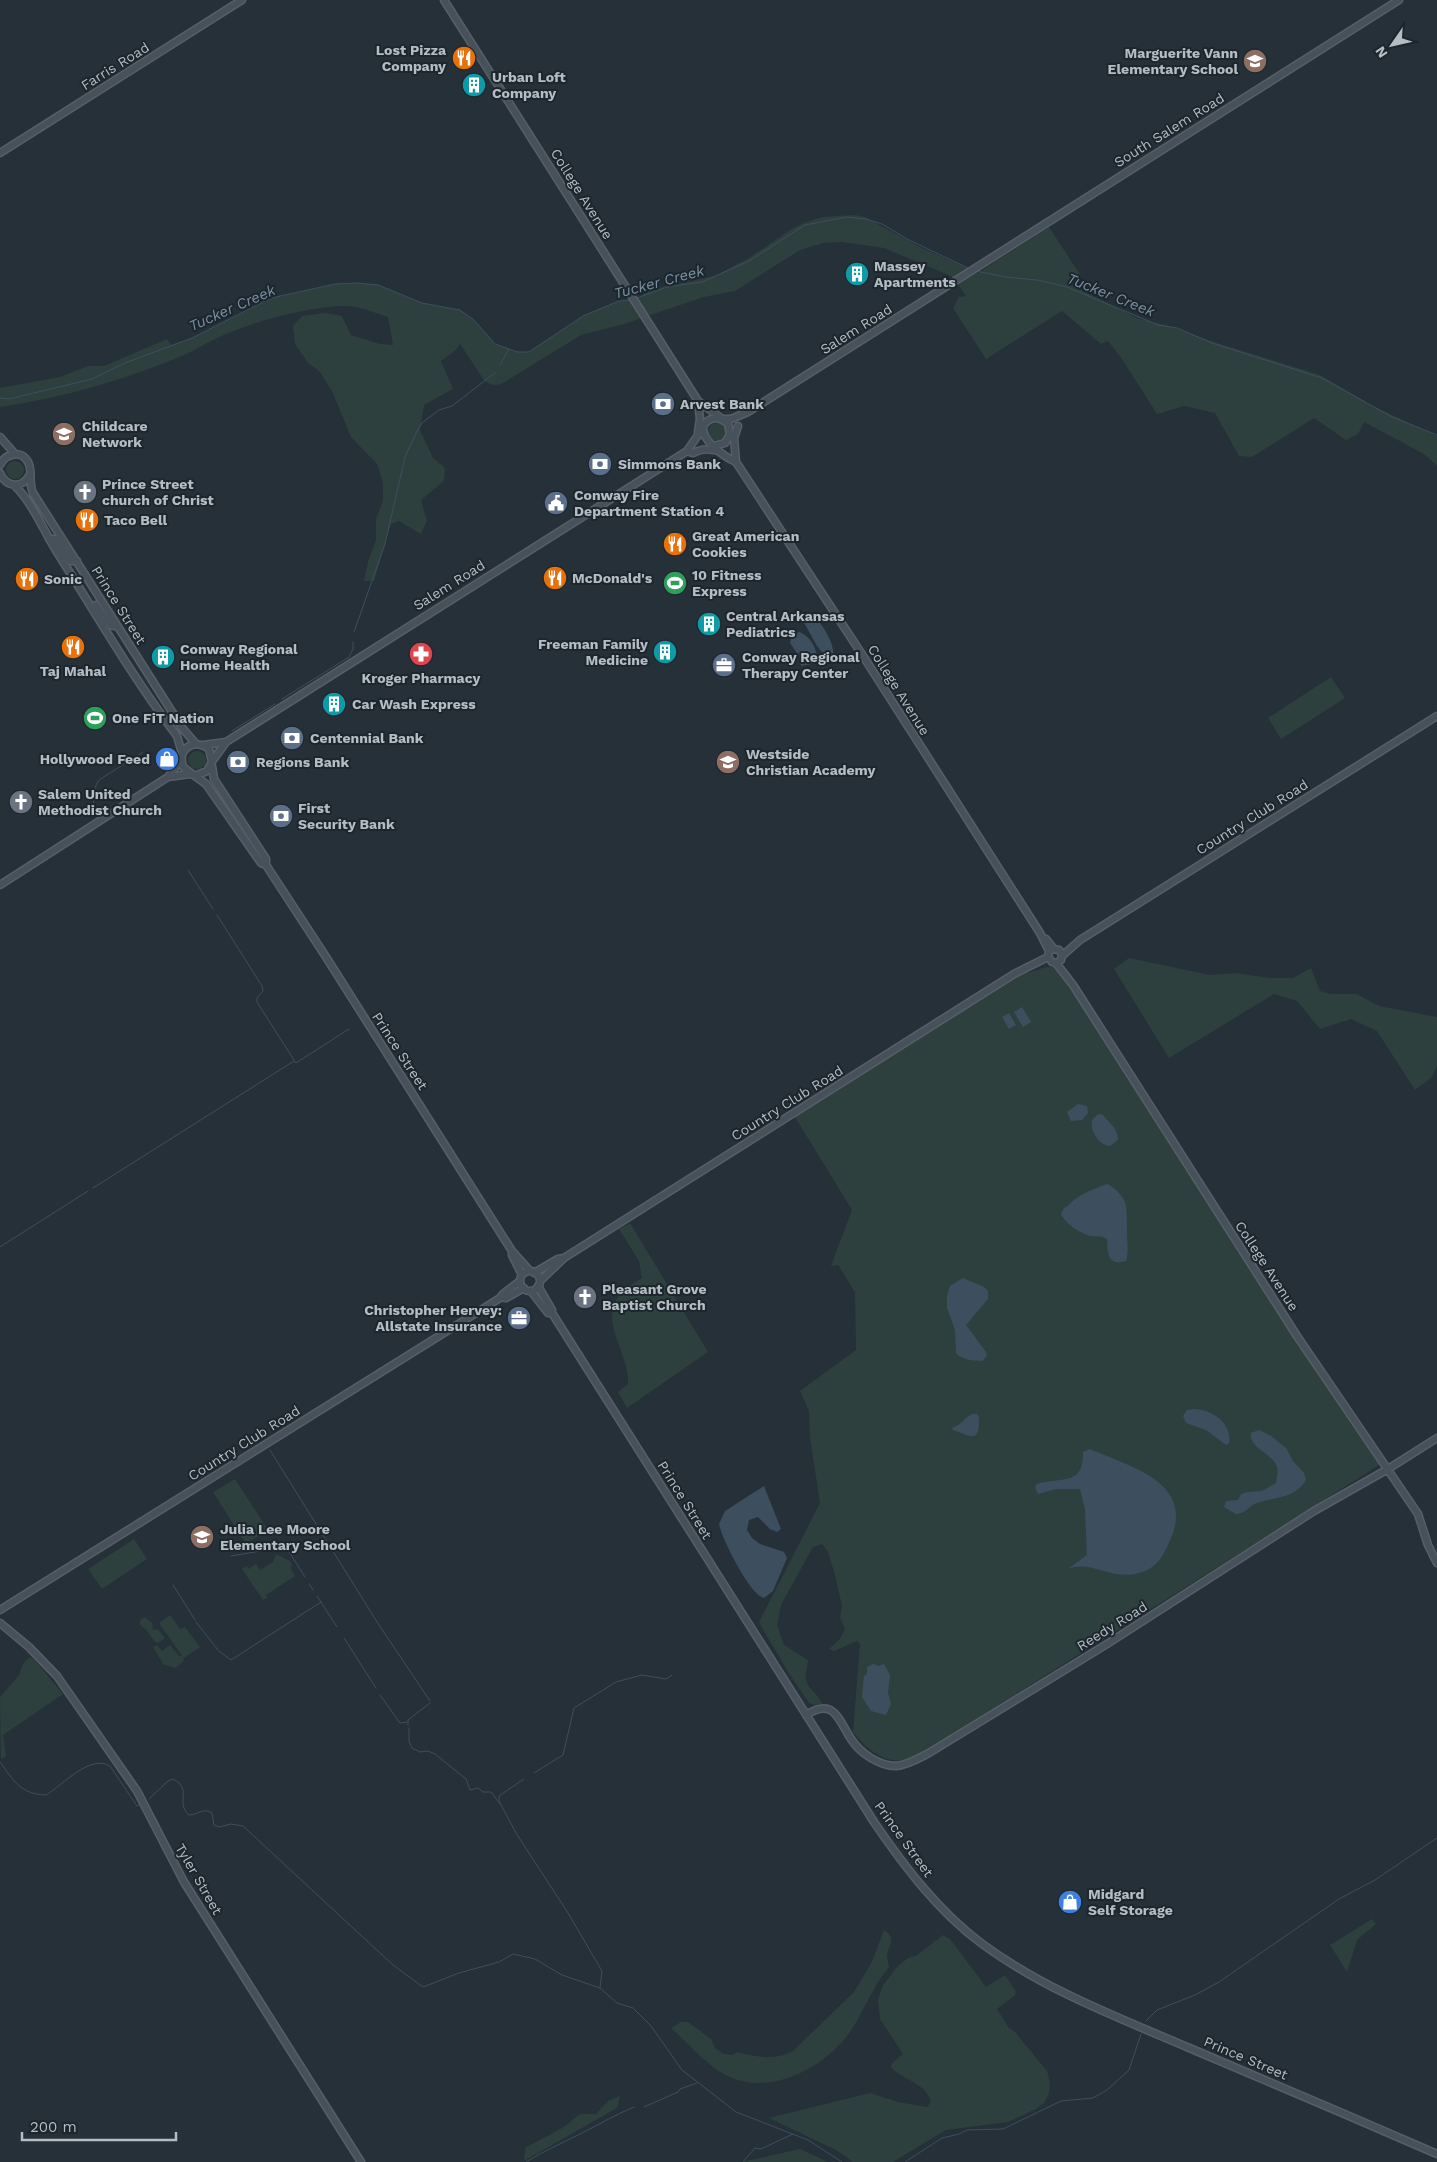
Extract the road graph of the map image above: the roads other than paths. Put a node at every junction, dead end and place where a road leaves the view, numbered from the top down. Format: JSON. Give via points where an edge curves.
{"nodes":[{"id":1,"x":242,"y":0,"type":"edge"},
{"id":2,"x":444,"y":0,"type":"edge"},
{"id":3,"x":1399,"y":0,"type":"edge"},
{"id":4,"x":0,"y":153,"type":"edge"},
{"id":5,"x":977,"y":267,"type":"joint"},
{"id":6,"x":698,"y":402,"type":"junction"},
{"id":7,"x":746,"y":413,"type":"junction"},
{"id":8,"x":720,"y":417,"type":"junction"},
{"id":9,"x":738,"y":426,"type":"junction"},
{"id":10,"x":704,"y":427,"type":"junction"},
{"id":11,"x":698,"y":434,"type":"junction"},
{"id":12,"x":730,"y":436,"type":"junction"},
{"id":13,"x":0,"y":437,"type":"edge"},
{"id":14,"x":712,"y":445,"type":"junction"},
{"id":15,"x":689,"y":451,"type":"junction"},
{"id":16,"x":722,"y":452,"type":"junction"},
{"id":17,"x":15,"y":454,"type":"junction"},
{"id":18,"x":736,"y":460,"type":"junction"},
{"id":19,"x":0,"y":463,"type":"edge"},
{"id":20,"x":0,"y":473,"type":"edge"},
{"id":21,"x":30,"y":475,"type":"junction"},
{"id":22,"x":14,"y":485,"type":"junction"},
{"id":23,"x":49,"y":539,"type":"junction"},
{"id":24,"x":53,"y":546,"type":"junction"},
{"id":25,"x":73,"y":554,"type":"junction"},
{"id":26,"x":77,"y":561,"type":"junction"},
{"id":27,"x":86,"y":598,"type":"junction"},
{"id":28,"x":113,"y":618,"type":"junction"},
{"id":29,"x":118,"y":627,"type":"junction"},
{"id":30,"x":141,"y":683,"type":"junction"},
{"id":31,"x":168,"y":705,"type":"junction"},
{"id":32,"x":1437,"y":716,"type":"edge"},
{"id":33,"x":226,"y":742,"type":"junction"},
{"id":34,"x":196,"y":744,"type":"junction"},
{"id":35,"x":204,"y":746,"type":"junction"},
{"id":36,"x":182,"y":756,"type":"junction"},
{"id":37,"x":212,"y":762,"type":"junction"},
{"id":38,"x":193,"y":775,"type":"junction"},
{"id":39,"x":168,"y":777,"type":"junction"},
{"id":40,"x":266,"y":862,"type":"junction"},
{"id":41,"x":0,"y":885,"type":"edge"},
{"id":42,"x":1055,"y":956,"type":"junction"},
{"id":43,"x":512,"y":1251,"type":"junction"},
{"id":44,"x":564,"y":1258,"type":"junction"},
{"id":45,"x":532,"y":1272,"type":"junction"},
{"id":46,"x":521,"y":1278,"type":"junction"},
{"id":47,"x":539,"y":1284,"type":"junction"},
{"id":48,"x":524,"y":1288,"type":"junction"},
{"id":49,"x":531,"y":1291,"type":"junction"},
{"id":50,"x":501,"y":1297,"type":"junction"},
{"id":51,"x":552,"y":1313,"type":"junction"},
{"id":52,"x":1437,"y":1438,"type":"edge"},
{"id":53,"x":1388,"y":1469,"type":"junction"},
{"id":54,"x":1437,"y":1562,"type":"edge"},
{"id":55,"x":0,"y":1610,"type":"edge"},
{"id":56,"x":0,"y":1623,"type":"edge"},
{"id":57,"x":806,"y":1715,"type":"junction"},
{"id":58,"x":1437,"y":2154,"type":"edge"},
{"id":59,"x":360,"y":2162,"type":"edge"}],
"edges":[{"from":1,"to":4,"type":"street","name":"Farris Road"},
{"from":2,"to":6,"type":"street","name":"College Avenue"},
{"from":3,"to":5,"type":"street","name":"South Salem Road"},
{"from":5,"to":7,"type":"street","name":"Salem Road"},
{"from":6,"to":8,"type":"street","name":"College Avenue"},
{"from":6,"to":10,"type":"street","name":"College Avenue"},
{"from":6,"to":11,"type":"street"},
{"from":7,"to":8,"type":"street","name":"Salem Road","via":[[732,419]]},
{"from":7,"to":9,"type":"street","name":"Salem Road"},
{"from":8,"to":10,"type":"street","via":[[710,420]]},
{"from":8,"to":12,"type":"street","via":[[730,426]]},
{"from":9,"to":12,"type":"street","name":"Salem Road"},
{"from":9,"to":18,"type":"street","via":[[734,438]]},
{"from":10,"to":11,"type":"street","name":"Salem Road"},
{"from":10,"to":14,"type":"street","via":[[704,437]]},
{"from":11,"to":15,"type":"street","name":"Salem Road"},
{"from":12,"to":14,"type":"street","via":[[722,445]]},
{"from":12,"to":18,"type":"street","name":"College Avenue"},
{"from":13,"to":17,"type":"street"},
{"from":14,"to":15,"type":"street","name":"Salem Road","via":[[702,445]]},
{"from":14,"to":16,"type":"street","name":"College Avenue"},
{"from":15,"to":16,"type":"street","via":[[709,449]]},
{"from":15,"to":33,"type":"street","name":"Salem Road"},
{"from":16,"to":18,"type":"street","name":"College Avenue"},
{"from":17,"to":19,"type":"street","via":[[6,456]]},
{"from":17,"to":21,"type":"street","name":"Prince Street","via":[[27,459]]},
{"from":18,"to":42,"type":"street","name":"College Avenue"},
{"from":20,"to":22,"type":"street","name":"Prince Street","via":[[6,482]]},
{"from":21,"to":22,"type":"street","via":[[25,482]]},
{"from":21,"to":25,"type":"street","name":"Prince Street","via":[[33,493]]},
{"from":22,"to":23,"type":"street","name":"Prince Street"},
{"from":23,"to":24,"type":"street","name":"Prince Street"},
{"from":23,"to":25,"type":"street","via":[[56,539]]},
{"from":24,"to":26,"type":"street","via":[[60,548],[70,561]]},
{"from":24,"to":27,"type":"street","name":"Prince Street"},
{"from":25,"to":26,"type":"street","name":"Prince Street"},
{"from":26,"to":28,"type":"street","name":"Prince Street"},
{"from":27,"to":28,"type":"street","via":[[96,600],[107,616]]},
{"from":27,"to":29,"type":"street","via":[[96,605],[110,625]]},
{"from":27,"to":30,"type":"street","name":"Prince Street"},
{"from":28,"to":29,"type":"street","name":"Prince Street"},
{"from":29,"to":31,"type":"street","name":"Prince Street"},
{"from":30,"to":31,"type":"street","via":[[152,687],[162,703]]},
{"from":30,"to":36,"type":"street","name":"Prince Street","via":[[177,736]]},
{"from":31,"to":34,"type":"street","name":"Prince Street"},
{"from":32,"to":42,"type":"street","name":"Country Club Road"},
{"from":33,"to":35,"type":"street","name":"Salem Road"},
{"from":33,"to":37,"type":"street","name":"Salem Road"},
{"from":34,"to":35,"type":"street"},
{"from":34,"to":36,"type":"street","via":[[188,746]]},
{"from":35,"to":37,"type":"street","via":[[210,752]]},
{"from":36,"to":38,"type":"street","via":[[184,768]]},
{"from":36,"to":39,"type":"street"},
{"from":37,"to":38,"type":"street","via":[[207,772]]},
{"from":37,"to":40,"type":"street","name":"Prince Street","via":[[216,783]]},
{"from":38,"to":39,"type":"street"},
{"from":38,"to":40,"type":"street","name":"Prince Street","via":[[206,784]]},
{"from":39,"to":41,"type":"street"},
{"from":40,"to":43,"type":"street","name":"Prince Street"},
{"from":42,"to":44,"type":"street","name":"Country Club Road","via":[[1024,970]]},
{"from":42,"to":53,"type":"street","name":"College Avenue","via":[[1289,1324]]},
{"from":43,"to":45,"type":"street","name":"Prince Street"},
{"from":43,"to":46,"type":"street","name":"Prince Street"},
{"from":44,"to":45,"type":"street","name":"Country Club Road"},
{"from":44,"to":47,"type":"street","name":"Country Club Road"},
{"from":45,"to":46,"type":"street","name":"Country Club Road"},
{"from":45,"to":47,"type":"street","name":"Prince Street"},
{"from":46,"to":48,"type":"street","name":"Prince Street"},
{"from":46,"to":50,"type":"street","name":"Country Club Road"},
{"from":47,"to":49,"type":"street","name":"Country Club Road"},
{"from":47,"to":51,"type":"street","name":"Prince Street"},
{"from":48,"to":49,"type":"street"},
{"from":48,"to":50,"type":"street","name":"Country Club Road","via":[[506,1298]]},
{"from":49,"to":51,"type":"street","name":"Prince Street","via":[[548,1313]]},
{"from":50,"to":55,"type":"street","name":"Country Club Road"},
{"from":51,"to":57,"type":"street","name":"Prince Street"},
{"from":52,"to":53,"type":"street","name":"Reedy Road"},
{"from":53,"to":54,"type":"street","name":"College Avenue","via":[[1418,1514]]},
{"from":53,"to":57,"type":"street","name":"Reedy Road","via":[[1314,1511],[1107,1644],[908,1763],[892,1765],[867,1756],[854,1743],[837,1714],[830,1710],[819,1709]]},
{"from":56,"to":59,"type":"street","name":"Tyler Street","via":[[57,1676],[137,1791],[184,1882]]},
{"from":57,"to":58,"type":"street","name":"Prince Street","via":[[903,1862],[943,1909],[981,1943],[1031,1975],[1089,2004]]}]}
